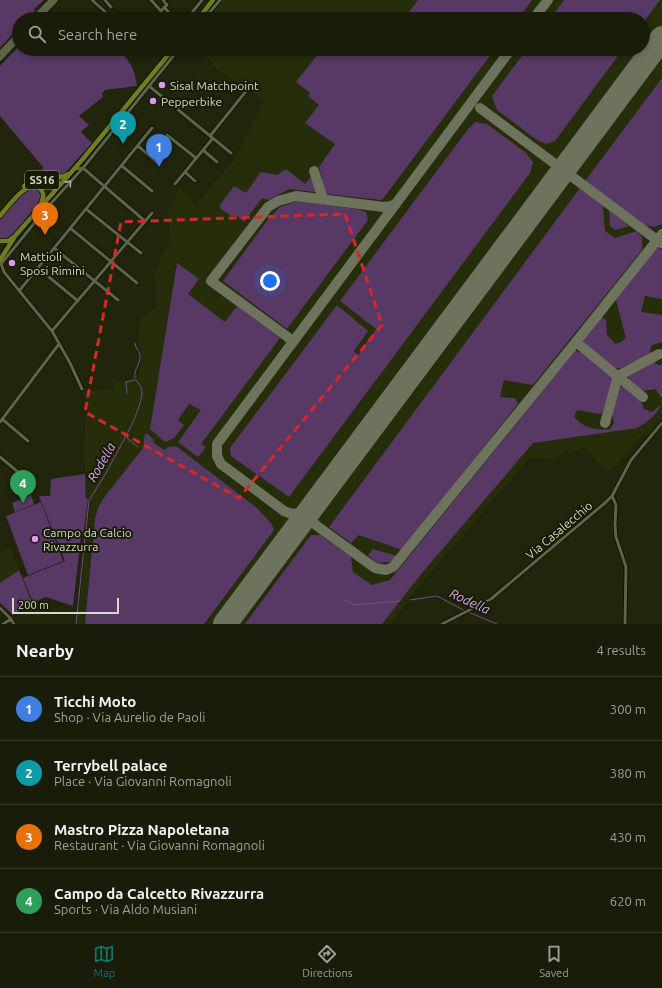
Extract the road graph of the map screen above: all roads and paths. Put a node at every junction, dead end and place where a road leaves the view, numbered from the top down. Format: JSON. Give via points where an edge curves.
{"nodes":[{"id":1,"x":51,"y":0,"type":"edge"},
{"id":2,"x":56,"y":0,"type":"edge"},
{"id":3,"x":93,"y":0,"type":"edge"},
{"id":4,"x":105,"y":0,"type":"edge"},
{"id":5,"x":151,"y":0,"type":"edge"},
{"id":6,"x":163,"y":0,"type":"edge"},
{"id":7,"x":202,"y":0,"type":"edge"},
{"id":8,"x":214,"y":0,"type":"edge"},
{"id":9,"x":220,"y":0,"type":"edge"},
{"id":10,"x":111,"y":7,"type":"dead end"},
{"id":11,"x":164,"y":7,"type":"junction"},
{"id":12,"x":39,"y":12,"type":"edge"},
{"id":13,"x":44,"y":12,"type":"edge"},
{"id":14,"x":106,"y":12,"type":"edge"},
{"id":15,"x":169,"y":12,"type":"edge"},
{"id":16,"x":193,"y":12,"type":"edge"},
{"id":17,"x":204,"y":12,"type":"edge"},
{"id":18,"x":210,"y":12,"type":"edge"},
{"id":19,"x":12,"y":40,"type":"edge"},
{"id":20,"x":12,"y":46,"type":"edge"},
{"id":21,"x":0,"y":53,"type":"edge"},
{"id":22,"x":167,"y":56,"type":"edge"},
{"id":23,"x":174,"y":56,"type":"edge"},
{"id":24,"x":0,"y":59,"type":"edge"},
{"id":25,"x":149,"y":86,"type":"junction"},
{"id":26,"x":247,"y":90,"type":"dead end"},
{"id":27,"x":152,"y":128,"type":"dead end"},
{"id":28,"x":167,"y":135,"type":"dead end"},
{"id":29,"x":211,"y":137,"type":"junction"},
{"id":30,"x":138,"y":146,"type":"junction"},
{"id":31,"x":203,"y":150,"type":"junction"},
{"id":32,"x":231,"y":153,"type":"dead end"},
{"id":33,"x":196,"y":158,"type":"junction"},
{"id":34,"x":217,"y":162,"type":"dead end"},
{"id":35,"x":158,"y":163,"type":"dead end"},
{"id":36,"x":122,"y":166,"type":"junction"},
{"id":37,"x":83,"y":168,"type":"junction"},
{"id":38,"x":73,"y":171,"type":"junction"},
{"id":39,"x":185,"y":172,"type":"junction"},
{"id":40,"x":196,"y":181,"type":"dead end"},
{"id":41,"x":175,"y":184,"type":"dead end"},
{"id":42,"x":104,"y":187,"type":"junction"},
{"id":43,"x":152,"y":191,"type":"dead end"},
{"id":44,"x":17,"y":195,"type":"junction"},
{"id":45,"x":39,"y":207,"type":"junction"},
{"id":46,"x":7,"y":208,"type":"junction"},
{"id":47,"x":86,"y":209,"type":"junction"},
{"id":48,"x":0,"y":212,"type":"edge"},
{"id":49,"x":152,"y":213,"type":"dead end"},
{"id":50,"x":0,"y":216,"type":"edge"},
{"id":51,"x":145,"y":222,"type":"junction"},
{"id":52,"x":70,"y":228,"type":"junction"},
{"id":53,"x":15,"y":236,"type":"junction"},
{"id":54,"x":0,"y":242,"type":"edge"},
{"id":55,"x":127,"y":242,"type":"junction"},
{"id":56,"x":54,"y":248,"type":"junction"},
{"id":57,"x":141,"y":253,"type":"dead end"},
{"id":58,"x":1,"y":261,"type":"edge"},
{"id":59,"x":111,"y":262,"type":"junction"},
{"id":60,"x":38,"y":268,"type":"junction"},
{"id":61,"x":0,"y":270,"type":"edge"},
{"id":62,"x":4,"y":272,"type":"junction"},
{"id":63,"x":94,"y":281,"type":"junction"},
{"id":64,"x":137,"y":283,"type":"dead end"},
{"id":65,"x":19,"y":291,"type":"junction"},
{"id":66,"x":118,"y":300,"type":"dead end"},
{"id":67,"x":78,"y":301,"type":"junction"},
{"id":68,"x":52,"y":331,"type":"junction"},
{"id":69,"x":59,"y":344,"type":"junction"},
{"id":70,"x":82,"y":389,"type":"dead end"},
{"id":71,"x":1,"y":421,"type":"edge"},
{"id":72,"x":662,"y":423,"type":"edge"},
{"id":73,"x":28,"y":441,"type":"dead end"},
{"id":74,"x":0,"y":457,"type":"edge"},
{"id":75,"x":29,"y":481,"type":"dead end"},
{"id":76,"x":612,"y":496,"type":"junction"},
{"id":77,"x":0,"y":608,"type":"edge"},
{"id":78,"x":11,"y":619,"type":"junction"},
{"id":79,"x":3,"y":624,"type":"edge"},
{"id":80,"x":14,"y":624,"type":"edge"},
{"id":81,"x":442,"y":624,"type":"edge"},
{"id":82,"x":625,"y":624,"type":"edge"}],
"edges":[{"from":1,"to":12,"type":"main road"},
{"from":2,"to":13,"type":"main road"},
{"from":3,"to":14,"type":"street"},
{"from":4,"to":10,"type":"street"},
{"from":5,"to":11,"type":"street","via":[[161,11]]},
{"from":6,"to":11,"type":"street","via":[[167,5]]},
{"from":7,"to":16,"type":"street"},
{"from":8,"to":17,"type":"main road"},
{"from":9,"to":18,"type":"street"},
{"from":11,"to":15,"type":"street"},
{"from":19,"to":21,"type":"main road"},
{"from":20,"to":24,"type":"main road"},
{"from":22,"to":38,"type":"main road","number":"SS16"},
{"from":23,"to":25,"type":"street"},
{"from":25,"to":29,"type":"street"},
{"from":25,"to":37,"type":"street"},
{"from":26,"to":29,"type":"street"},
{"from":27,"to":30,"type":"street"},
{"from":28,"to":33,"type":"street"},
{"from":29,"to":31,"type":"street"},
{"from":29,"to":32,"type":"street"},
{"from":30,"to":35,"type":"street"},
{"from":30,"to":36,"type":"street"},
{"from":31,"to":33,"type":"street"},
{"from":31,"to":34,"type":"street"},
{"from":33,"to":39,"type":"street"},
{"from":36,"to":42,"type":"street"},
{"from":36,"to":43,"type":"street"},
{"from":37,"to":38,"type":"street"},
{"from":37,"to":42,"type":"street"},
{"from":58,"to":37,"type":"street","one_way":true},
{"from":38,"to":44,"type":"main road","number":"SS16","via":[[58,179],[29,182]]},
{"from":38,"to":45,"type":"main road","number":"SS16"},
{"from":39,"to":40,"type":"street"},
{"from":39,"to":41,"type":"street"},
{"from":42,"to":47,"type":"street"},
{"from":42,"to":51,"type":"street"},
{"from":44,"to":45,"type":"main road","number":"SS16","via":[[28,187],[37,187],[43,195]]},
{"from":44,"to":46,"type":"main road","number":"SS16"},
{"from":45,"to":53,"type":"main road","number":"SS16"},
{"from":46,"to":48,"type":"main road"},
{"from":46,"to":50,"type":"main road","number":"SS16"},
{"from":47,"to":52,"type":"street"},
{"from":47,"to":55,"type":"street"},
{"from":49,"to":51,"type":"street"},
{"from":51,"to":55,"type":"street"},
{"from":52,"to":56,"type":"street"},
{"from":52,"to":59,"type":"street"},
{"from":53,"to":54,"type":"main road","number":"SS16","via":[[8,241]]},
{"from":53,"to":58,"type":"main road","number":"SS16"},
{"from":55,"to":57,"type":"street"},
{"from":55,"to":59,"type":"street"},
{"from":56,"to":60,"type":"street"},
{"from":56,"to":63,"type":"street"},
{"from":58,"to":62,"type":"street"},
{"from":59,"to":63,"type":"street"},
{"from":59,"to":64,"type":"street"},
{"from":60,"to":65,"type":"street"},
{"from":60,"to":67,"type":"street"},
{"from":61,"to":62,"type":"street"},
{"from":62,"to":65,"type":"street"},
{"from":63,"to":66,"type":"street"},
{"from":63,"to":67,"type":"street"},
{"from":65,"to":68,"type":"street"},
{"from":67,"to":68,"type":"street"},
{"from":68,"to":69,"type":"street"},
{"from":69,"to":70,"type":"street"},
{"from":69,"to":71,"type":"street"},
{"from":71,"to":73,"type":"street"},
{"from":72,"to":76,"type":"street","name":"Via Casalecchio","via":[[632,460]]},
{"from":74,"to":75,"type":"street"},
{"from":76,"to":81,"type":"street","name":"Via Casalecchio","via":[[492,599]]},
{"from":76,"to":82,"type":"street","via":[[616,505],[616,537],[626,567]]},
{"from":77,"to":78,"type":"street"},
{"from":78,"to":79,"type":"street"},
{"from":78,"to":80,"type":"street"}]}
